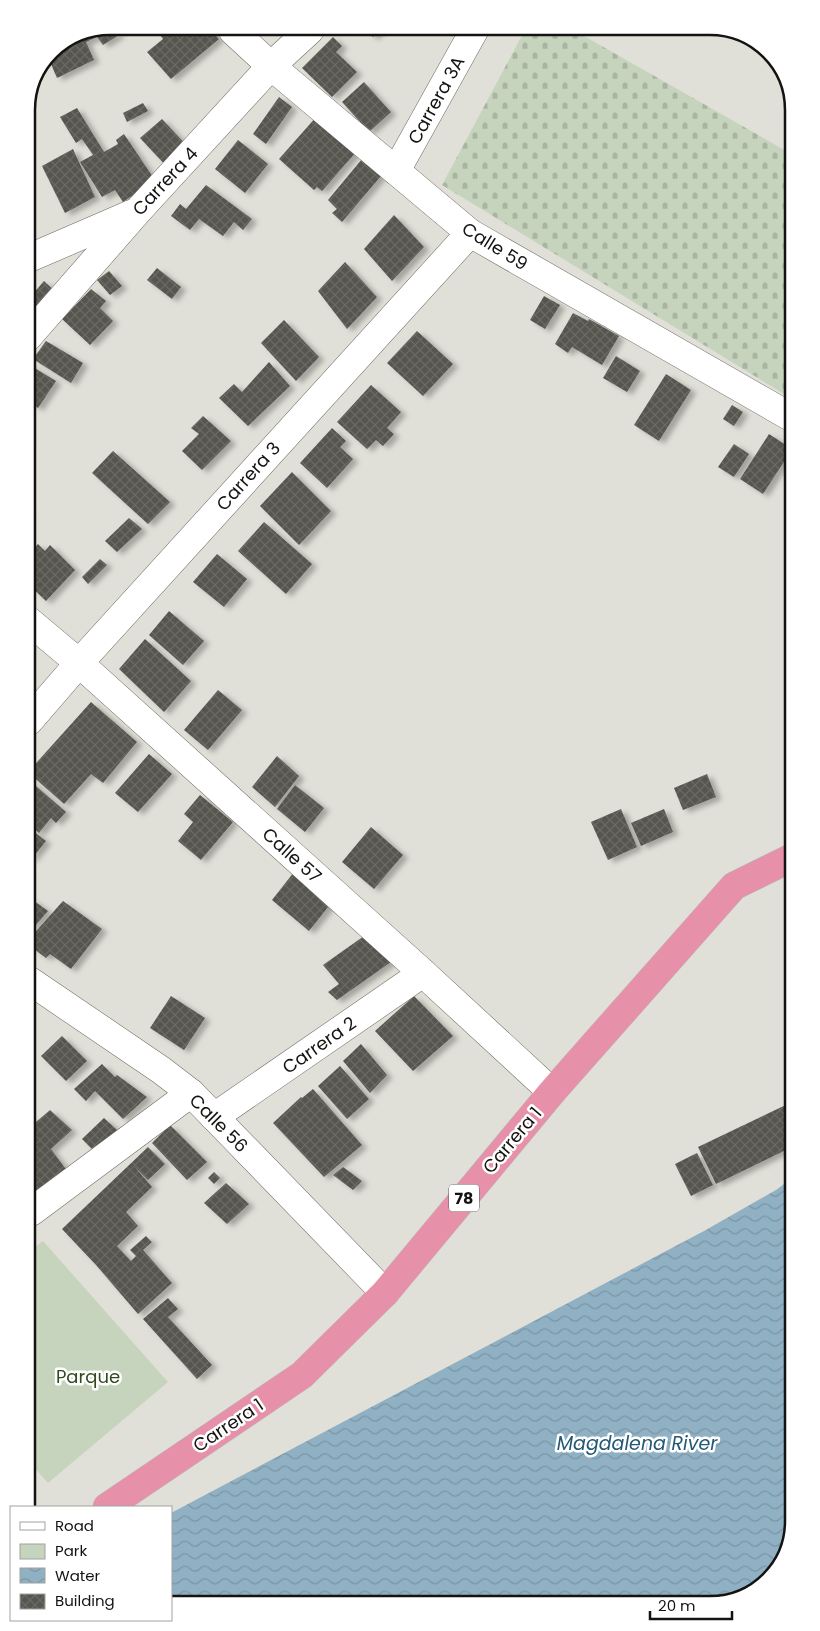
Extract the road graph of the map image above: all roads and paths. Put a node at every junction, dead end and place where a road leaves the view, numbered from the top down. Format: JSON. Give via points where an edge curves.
{"nodes":[{"id":1,"x":237,"y":35,"type":"edge"},
{"id":2,"x":305,"y":35,"type":"edge"},
{"id":3,"x":472,"y":35,"type":"edge"},
{"id":4,"x":271,"y":66,"type":"junction"},
{"id":5,"x":396,"y":171,"type":"junction"},
{"id":6,"x":137,"y":212,"type":"junction"},
{"id":7,"x":470,"y":233,"type":"junction"},
{"id":8,"x":35,"y":256,"type":"edge"},
{"id":9,"x":35,"y":329,"type":"edge"},
{"id":10,"x":785,"y":414,"type":"edge"},
{"id":11,"x":35,"y":626,"type":"edge"},
{"id":12,"x":79,"y":663,"type":"junction"},
{"id":13,"x":35,"y":714,"type":"edge"},
{"id":14,"x":785,"y":861,"type":"edge"},
{"id":15,"x":423,"y":973,"type":"junction"},
{"id":16,"x":35,"y":984,"type":"edge"},
{"id":17,"x":552,"y":1092,"type":"junction"},
{"id":18,"x":191,"y":1093,"type":"junction"},
{"id":19,"x":214,"y":1117,"type":"junction"},
{"id":20,"x":35,"y":1209,"type":"edge"},
{"id":21,"x":385,"y":1293,"type":"junction"},
{"id":22,"x":108,"y":1506,"type":"edge"}],
"edges":[{"from":1,"to":4,"type":"street","name":"Calle 59"},
{"from":2,"to":4,"type":"street","name":"Carrera 4"},
{"from":3,"to":5,"type":"street","name":"Carrera 3A"},
{"from":4,"to":5,"type":"street","name":"Calle 59"},
{"from":4,"to":6,"type":"street","name":"Carrera 4"},
{"from":5,"to":7,"type":"street","name":"Calle 59"},
{"from":6,"to":8,"type":"street"},
{"from":6,"to":9,"type":"street","name":"Carrera 4"},
{"from":7,"to":10,"type":"street","name":"Calle 59"},
{"from":7,"to":12,"type":"street","name":"Carrera 3"},
{"from":11,"to":12,"type":"street","name":"Calle 57"},
{"from":12,"to":13,"type":"street","name":"Carrera 3"},
{"from":12,"to":15,"type":"street","name":"Calle 57"},
{"from":14,"to":17,"type":"highway","name":"Carrera 1","number":"78","via":[[734,886]]},
{"from":15,"to":17,"type":"street","name":"Calle 57"},
{"from":15,"to":19,"type":"street","name":"Carrera 2"},
{"from":16,"to":18,"type":"street","name":"Calle 56"},
{"from":17,"to":21,"type":"highway","name":"Carrera 1","number":"78"},
{"from":18,"to":19,"type":"street","name":"Calle 56"},
{"from":18,"to":20,"type":"street"},
{"from":19,"to":21,"type":"street","name":"Calle 56"},
{"from":21,"to":22,"type":"highway","name":"Carrera 1","number":"78","via":[[302,1375]]}]}
